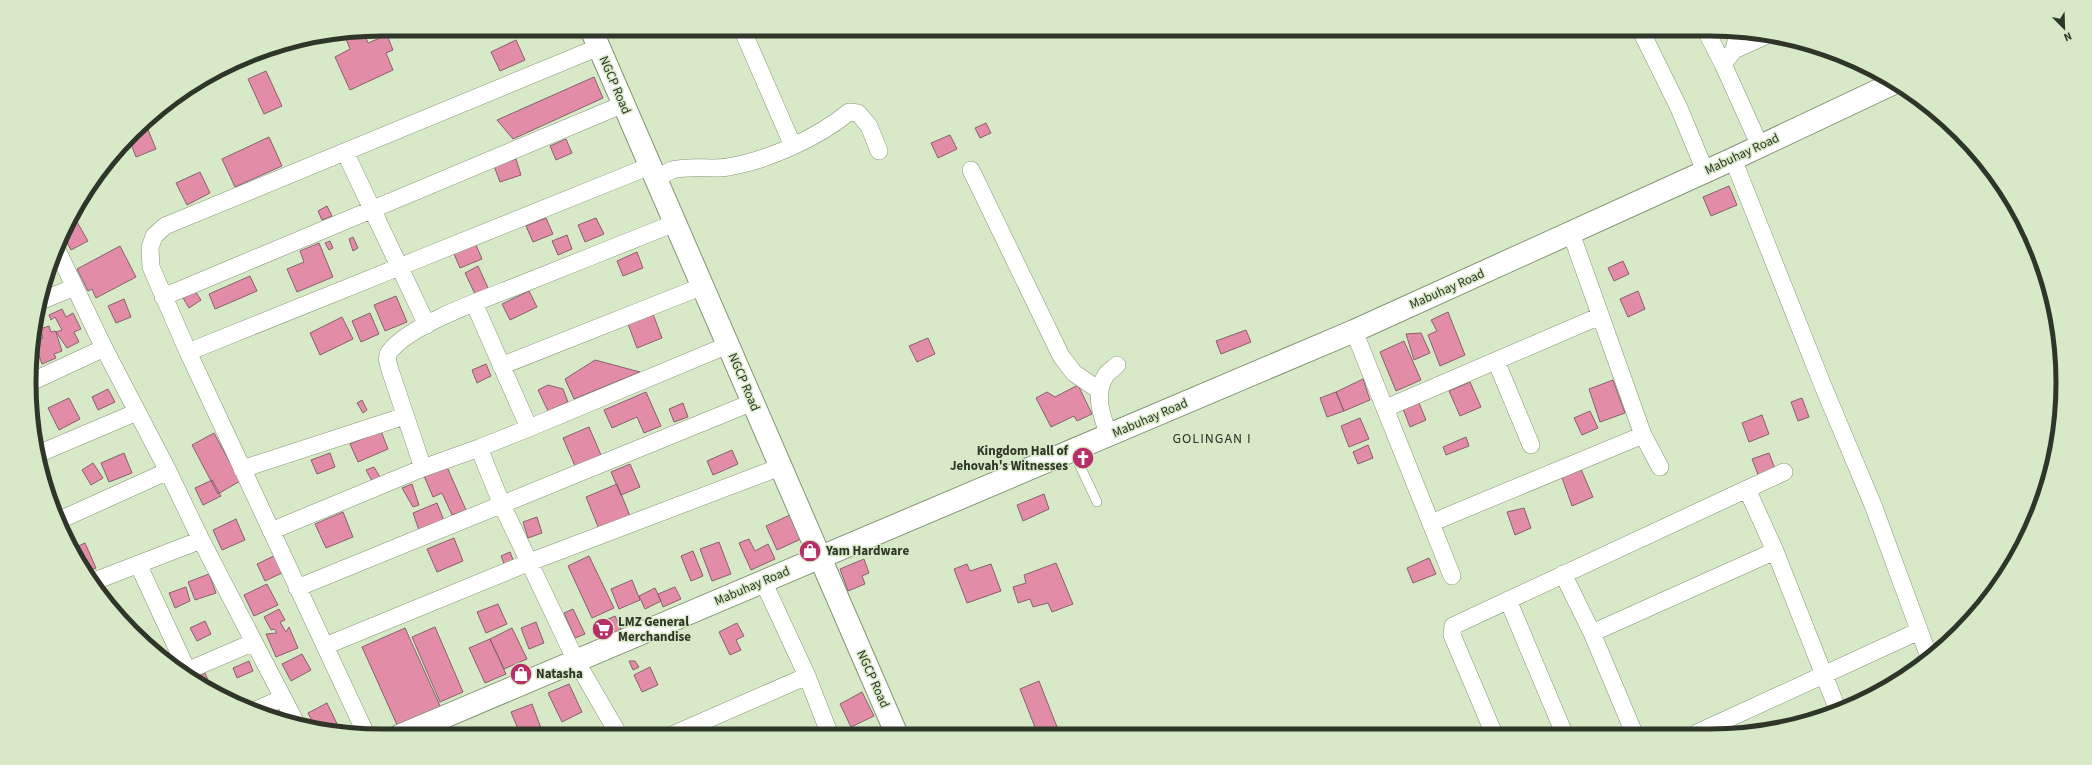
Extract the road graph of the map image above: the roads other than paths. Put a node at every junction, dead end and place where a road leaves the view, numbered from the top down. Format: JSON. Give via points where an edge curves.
{"nodes":[{"id":1,"x":745,"y":36,"type":"edge"},
{"id":2,"x":1643,"y":36,"type":"edge"},
{"id":3,"x":1709,"y":36,"type":"edge"},
{"id":4,"x":1737,"y":37,"type":"edge"},
{"id":5,"x":595,"y":38,"type":"edge"},
{"id":6,"x":1757,"y":39,"type":"edge"},
{"id":7,"x":1734,"y":50,"type":"junction"},
{"id":8,"x":1723,"y":64,"type":"junction"},
{"id":9,"x":1889,"y":86,"type":"edge"},
{"id":10,"x":624,"y":104,"type":"junction"},
{"id":11,"x":793,"y":146,"type":"junction"},
{"id":12,"x":1760,"y":146,"type":"junction"},
{"id":13,"x":879,"y":151,"type":"dead end"},
{"id":14,"x":345,"y":152,"type":"junction"},
{"id":15,"x":1733,"y":159,"type":"junction"},
{"id":16,"x":971,"y":170,"type":"dead end"},
{"id":17,"x":1706,"y":171,"type":"junction"},
{"id":18,"x":653,"y":172,"type":"junction"},
{"id":19,"x":371,"y":209,"type":"junction"},
{"id":20,"x":675,"y":223,"type":"junction"},
{"id":21,"x":1571,"y":233,"type":"junction"},
{"id":22,"x":60,"y":256,"type":"edge"},
{"id":23,"x":400,"y":268,"type":"junction"},
{"id":24,"x":703,"y":286,"type":"junction"},
{"id":25,"x":75,"y":287,"type":"junction"},
{"id":26,"x":163,"y":296,"type":"junction"},
{"id":27,"x":47,"y":298,"type":"edge"},
{"id":28,"x":474,"y":303,"type":"junction"},
{"id":29,"x":1600,"y":316,"type":"junction"},
{"id":30,"x":427,"y":325,"type":"junction"},
{"id":31,"x":1354,"y":331,"type":"junction"},
{"id":32,"x":728,"y":345,"type":"junction"},
{"id":33,"x":104,"y":348,"type":"junction"},
{"id":34,"x":188,"y":352,"type":"junction"},
{"id":35,"x":1496,"y":361,"type":"junction"},
{"id":36,"x":1117,"y":365,"type":"dead end"},
{"id":37,"x":501,"y":366,"type":"junction"},
{"id":38,"x":36,"y":379,"type":"edge"},
{"id":39,"x":1100,"y":392,"type":"junction"},
{"id":40,"x":753,"y":402,"type":"junction"},
{"id":41,"x":1386,"y":408,"type":"junction"},
{"id":42,"x":137,"y":412,"type":"junction"},
{"id":43,"x":404,"y":416,"type":"junction"},
{"id":44,"x":529,"y":428,"type":"junction"},
{"id":45,"x":1643,"y":435,"type":"junction"},
{"id":46,"x":1109,"y":436,"type":"junction"},
{"id":47,"x":1531,"y":444,"type":"dead end"},
{"id":48,"x":479,"y":448,"type":"junction"},
{"id":49,"x":1073,"y":451,"type":"junction"},
{"id":50,"x":43,"y":452,"type":"edge"},
{"id":51,"x":780,"y":467,"type":"junction"},
{"id":52,"x":1660,"y":467,"type":"dead end"},
{"id":53,"x":423,"y":468,"type":"junction"},
{"id":54,"x":242,"y":469,"type":"junction"},
{"id":55,"x":168,"y":471,"type":"junction"},
{"id":56,"x":1784,"y":472,"type":"dead end"},
{"id":57,"x":1748,"y":489,"type":"junction"},
{"id":58,"x":1097,"y":502,"type":"dead end"},
{"id":59,"x":502,"y":505,"type":"junction"},
{"id":60,"x":64,"y":518,"type":"edge"},
{"id":61,"x":1431,"y":523,"type":"junction"},
{"id":62,"x":271,"y":531,"type":"junction"},
{"id":63,"x":201,"y":540,"type":"junction"},
{"id":64,"x":1775,"y":551,"type":"junction"},
{"id":65,"x":820,"y":557,"type":"junction"},
{"id":66,"x":530,"y":562,"type":"junction"},
{"id":67,"x":138,"y":564,"type":"junction"},
{"id":68,"x":1563,"y":574,"type":"junction"},
{"id":69,"x":1452,"y":576,"type":"dead end"},
{"id":70,"x":98,"y":580,"type":"edge"},
{"id":71,"x":763,"y":581,"type":"junction"},
{"id":72,"x":298,"y":588,"type":"junction"},
{"id":73,"x":1508,"y":600,"type":"junction"},
{"id":74,"x":1919,"y":631,"type":"junction"},
{"id":75,"x":1592,"y":633,"type":"junction"},
{"id":76,"x":254,"y":642,"type":"junction"},
{"id":77,"x":325,"y":646,"type":"junction"},
{"id":78,"x":1927,"y":652,"type":"edge"},
{"id":79,"x":576,"y":660,"type":"junction"},
{"id":80,"x":182,"y":665,"type":"edge"},
{"id":81,"x":189,"y":670,"type":"edge"},
{"id":82,"x":1823,"y":675,"type":"junction"},
{"id":83,"x":806,"y":676,"type":"junction"},
{"id":84,"x":283,"y":698,"type":"junction"},
{"id":85,"x":1836,"y":705,"type":"edge"},
{"id":86,"x":262,"y":707,"type":"edge"},
{"id":87,"x":292,"y":717,"type":"edge"},
{"id":88,"x":363,"y":728,"type":"edge"},
{"id":89,"x":416,"y":729,"type":"edge"},
{"id":90,"x":615,"y":729,"type":"edge"},
{"id":91,"x":686,"y":729,"type":"edge"},
{"id":92,"x":828,"y":729,"type":"edge"},
{"id":93,"x":894,"y":729,"type":"edge"},
{"id":94,"x":1492,"y":729,"type":"edge"},
{"id":95,"x":1562,"y":729,"type":"edge"},
{"id":96,"x":1632,"y":729,"type":"edge"},
{"id":97,"x":1706,"y":729,"type":"edge"}],
"edges":[{"from":1,"to":11,"type":"street"},
{"from":2,"to":17,"type":"street"},
{"from":3,"to":8,"type":"street"},
{"from":4,"to":7,"type":"street"},
{"from":5,"to":10,"type":"street","name":"NGCP Road"},
{"from":5,"to":14,"type":"street"},
{"from":6,"to":7,"type":"street"},
{"from":7,"to":8,"type":"street"},
{"from":8,"to":12,"type":"street"},
{"from":9,"to":12,"type":"street","name":"Mabuhay Road"},
{"from":10,"to":18,"type":"street","name":"NGCP Road"},
{"from":10,"to":19,"type":"street"},
{"from":11,"to":13,"type":"street","via":[[850,112],[858,113],[869,126]]},
{"from":11,"to":18,"type":"street","via":[[761,160],[727,167]]},
{"from":12,"to":15,"type":"street","name":"Mabuhay Road"},
{"from":14,"to":19,"type":"street"},
{"from":14,"to":26,"type":"street","via":[[166,226],[154,236],[150,248],[151,267]]},
{"from":15,"to":17,"type":"street","name":"Mabuhay Road"},
{"from":15,"to":74,"type":"street","via":[[1873,506]]},
{"from":16,"to":39,"type":"street","via":[[1061,356],[1074,373]]},
{"from":17,"to":21,"type":"street","name":"Mabuhay Road"},
{"from":18,"to":20,"type":"street","name":"NGCP Road"},
{"from":18,"to":23,"type":"street","via":[[473,236]]},
{"from":19,"to":23,"type":"street"},
{"from":19,"to":26,"type":"street"},
{"from":20,"to":24,"type":"street","name":"NGCP Road"},
{"from":20,"to":28,"type":"street"},
{"from":21,"to":29,"type":"street"},
{"from":21,"to":31,"type":"street","name":"Mabuhay Road"},
{"from":22,"to":25,"type":"street"},
{"from":23,"to":30,"type":"street"},
{"from":23,"to":34,"type":"street"},
{"from":24,"to":32,"type":"street","name":"NGCP Road"},
{"from":24,"to":37,"type":"street"},
{"from":25,"to":27,"type":"street"},
{"from":25,"to":33,"type":"street"},
{"from":26,"to":34,"type":"street"},
{"from":28,"to":30,"type":"street"},
{"from":28,"to":37,"type":"street"},
{"from":29,"to":35,"type":"street"},
{"from":29,"to":45,"type":"street"},
{"from":30,"to":43,"type":"street","via":[[402,340],[390,350],[387,358]]},
{"from":31,"to":41,"type":"street"},
{"from":31,"to":46,"type":"street","name":"Mabuhay Road"},
{"from":32,"to":40,"type":"street","name":"NGCP Road"},
{"from":32,"to":44,"type":"street"},
{"from":33,"to":38,"type":"street"},
{"from":33,"to":42,"type":"street"},
{"from":34,"to":54,"type":"street"},
{"from":35,"to":41,"type":"street"},
{"from":35,"to":47,"type":"street"},
{"from":36,"to":39,"type":"street","via":[[1105,376]]},
{"from":37,"to":44,"type":"street"},
{"from":39,"to":46,"type":"street","via":[[1101,413]]},
{"from":40,"to":51,"type":"street","name":"NGCP Road"},
{"from":40,"to":59,"type":"street"},
{"from":41,"to":61,"type":"street"},
{"from":42,"to":50,"type":"street"},
{"from":42,"to":55,"type":"street"},
{"from":43,"to":53,"type":"street"},
{"from":43,"to":54,"type":"street"},
{"from":44,"to":48,"type":"street"},
{"from":45,"to":52,"type":"street"},
{"from":45,"to":61,"type":"street"},
{"from":46,"to":49,"type":"street","name":"Mabuhay Road"},
{"from":48,"to":53,"type":"street"},
{"from":48,"to":59,"type":"street"},
{"from":49,"to":58,"type":"lane"},
{"from":49,"to":65,"type":"street","name":"Mabuhay Road"},
{"from":51,"to":65,"type":"street","name":"NGCP Road"},
{"from":51,"to":66,"type":"street"},
{"from":53,"to":62,"type":"street"},
{"from":54,"to":62,"type":"street"},
{"from":55,"to":60,"type":"street"},
{"from":55,"to":63,"type":"street"},
{"from":56,"to":57,"type":"street"},
{"from":57,"to":64,"type":"street"},
{"from":57,"to":68,"type":"street"},
{"from":59,"to":66,"type":"street"},
{"from":59,"to":72,"type":"street"},
{"from":61,"to":69,"type":"street"},
{"from":62,"to":72,"type":"street"},
{"from":63,"to":67,"type":"street"},
{"from":63,"to":76,"type":"street"},
{"from":64,"to":75,"type":"street"},
{"from":64,"to":82,"type":"street"},
{"from":65,"to":71,"type":"street","name":"Mabuhay Road"},
{"from":65,"to":93,"type":"street","name":"NGCP Road"},
{"from":66,"to":77,"type":"street"},
{"from":66,"to":79,"type":"street"},
{"from":67,"to":70,"type":"street"},
{"from":67,"to":80,"type":"street"},
{"from":68,"to":73,"type":"street"},
{"from":68,"to":75,"type":"street"},
{"from":71,"to":79,"type":"street","name":"Mabuhay Road"},
{"from":71,"to":83,"type":"street"},
{"from":72,"to":77,"type":"street"},
{"from":73,"to":94,"type":"street","via":[[1452,628],[1452,635]]},
{"from":73,"to":95,"type":"street"},
{"from":74,"to":78,"type":"street"},
{"from":74,"to":82,"type":"street"},
{"from":75,"to":96,"type":"street"},
{"from":76,"to":81,"type":"street"},
{"from":76,"to":84,"type":"street"},
{"from":77,"to":88,"type":"street"},
{"from":79,"to":89,"type":"street","name":"Mabuhay Road"},
{"from":79,"to":90,"type":"street"},
{"from":82,"to":85,"type":"street"},
{"from":82,"to":97,"type":"street"},
{"from":83,"to":91,"type":"street"},
{"from":83,"to":92,"type":"street"},
{"from":84,"to":86,"type":"street"},
{"from":84,"to":87,"type":"street"}]}
